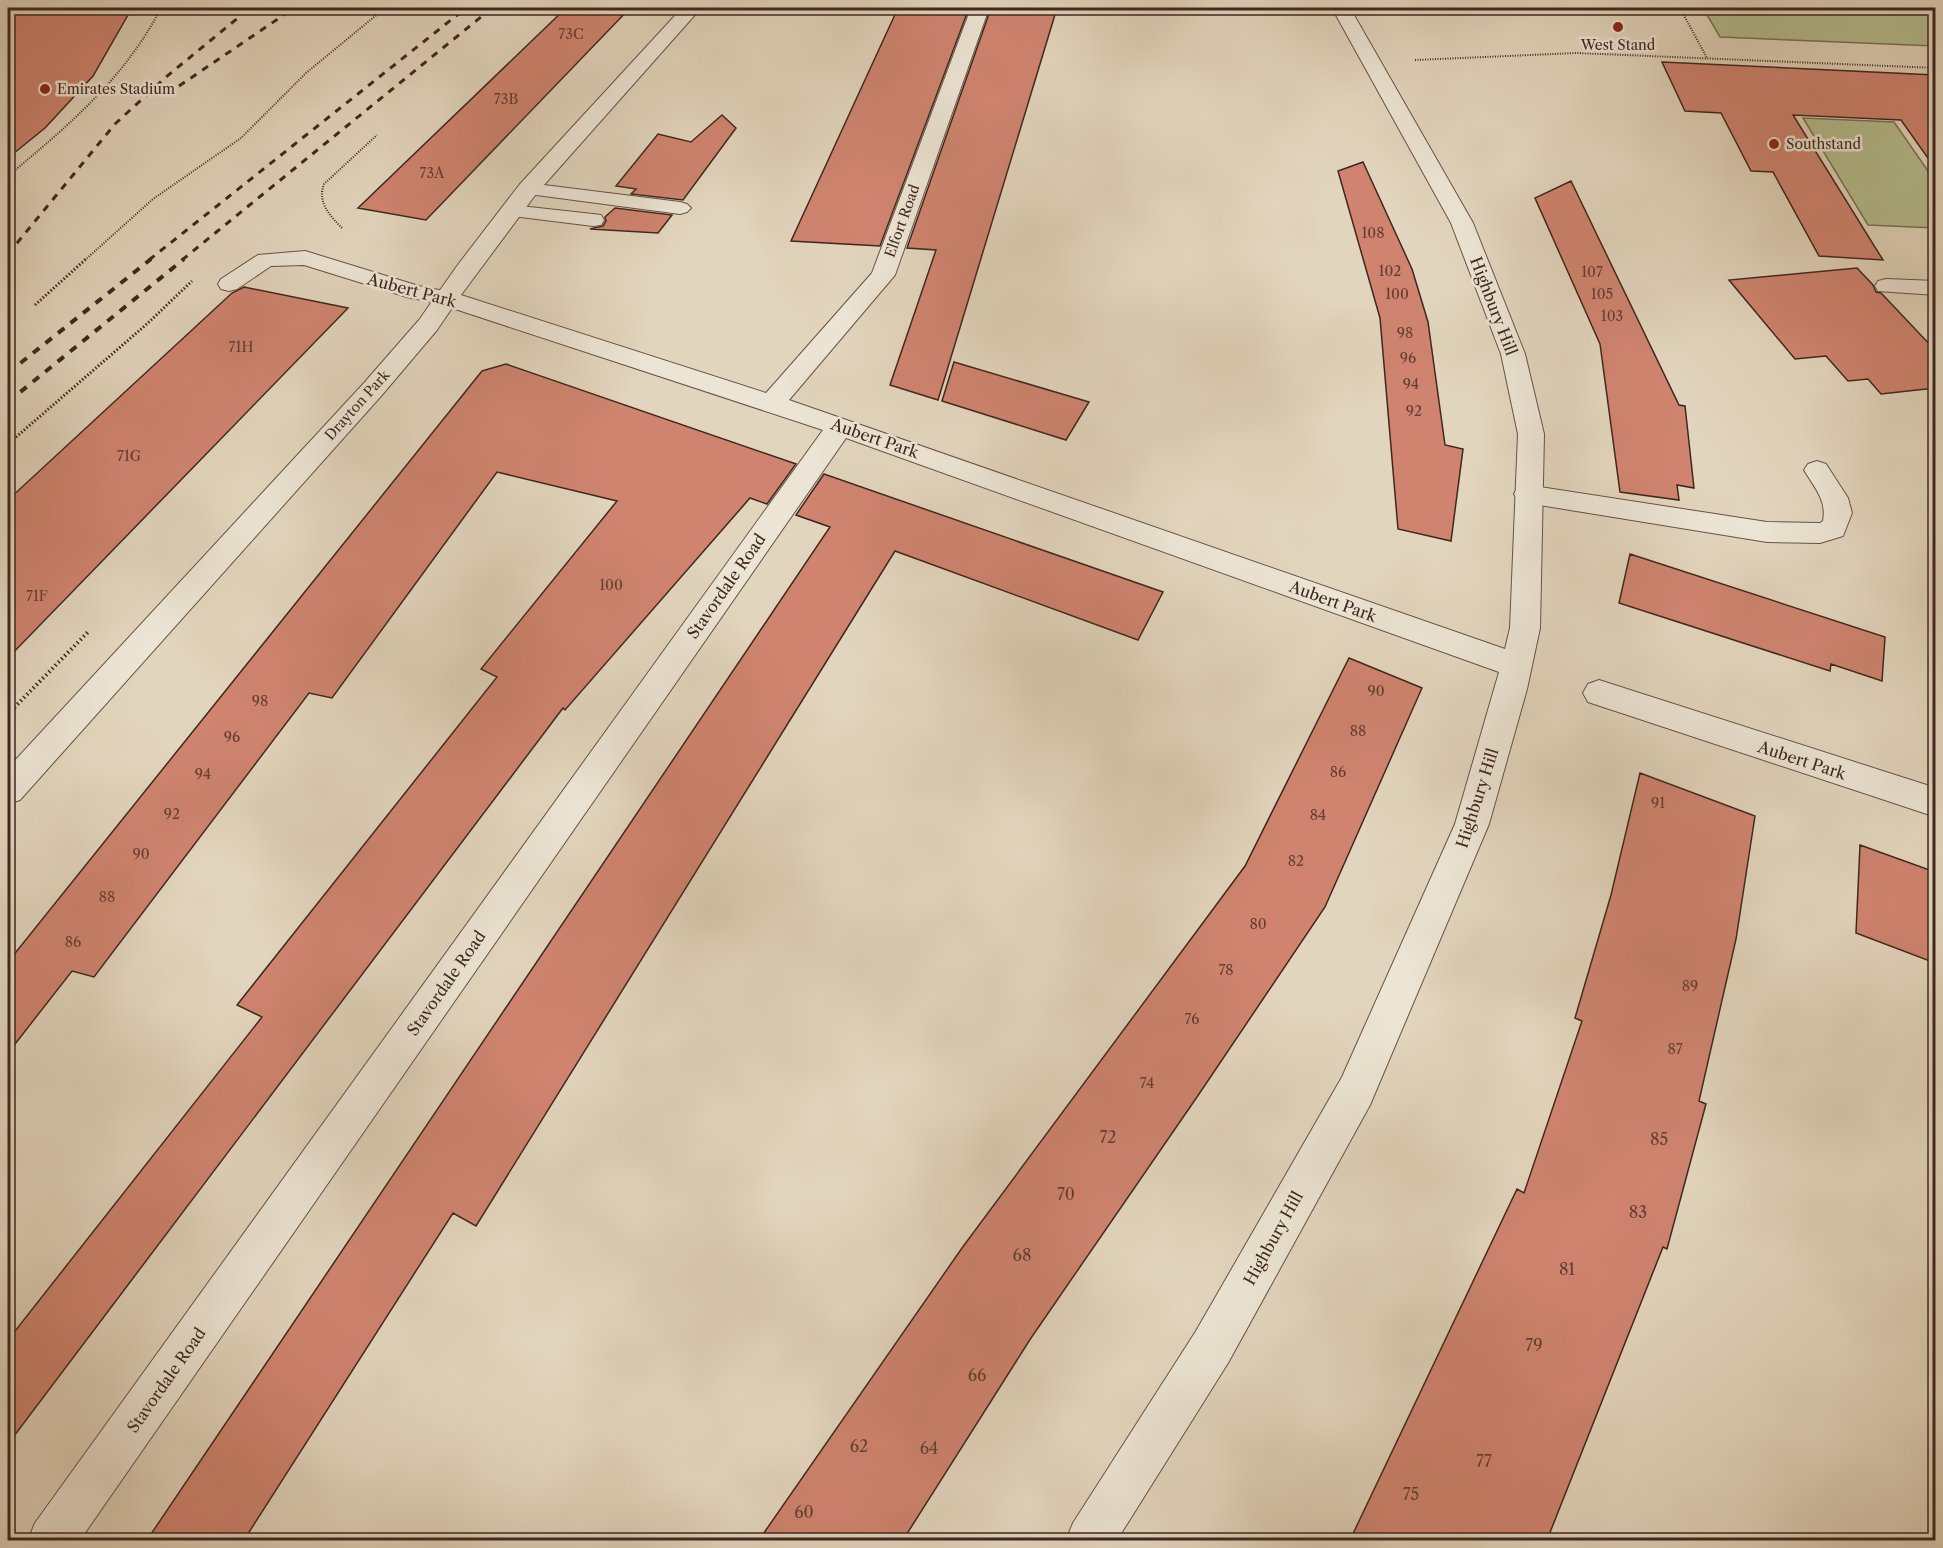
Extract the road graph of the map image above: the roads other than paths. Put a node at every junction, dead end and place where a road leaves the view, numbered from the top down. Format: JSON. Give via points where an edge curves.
{"nodes":[{"id":1,"x":692,"y":8,"type":"edge"},
{"id":2,"x":980,"y":8,"type":"edge"},
{"id":3,"x":1341,"y":8,"type":"edge"},
{"id":4,"x":528,"y":189,"type":"junction"},
{"id":5,"x":680,"y":208,"type":"dead end"},
{"id":6,"x":511,"y":211,"type":"junction"},
{"id":7,"x":593,"y":220,"type":"dead end"},
{"id":8,"x":229,"y":284,"type":"dead end"},
{"id":9,"x":1886,"y":286,"type":"dead end"},
{"id":10,"x":1935,"y":288,"type":"edge"},
{"id":11,"x":446,"y":298,"type":"junction"},
{"id":12,"x":772,"y":403,"type":"junction"},
{"id":13,"x":840,"y":426,"type":"junction"},
{"id":14,"x":1818,"y":470,"type":"dead end"},
{"id":15,"x":1527,"y":494,"type":"junction"},
{"id":16,"x":1517,"y":666,"type":"junction"},
{"id":17,"x":1599,"y":693,"type":"dead end"},
{"id":18,"x":8,"y":790,"type":"edge"},
{"id":19,"x":1935,"y":804,"type":"edge"},
{"id":20,"x":52,"y":1540,"type":"edge"},
{"id":21,"x":1089,"y":1540,"type":"edge"}],
"edges":[{"from":1,"to":4,"type":"street","name":"Drayton Park"},
{"from":2,"to":12,"type":"street","name":"Elfort Road","via":[[882,275]]},
{"from":3,"to":15,"type":"street","name":"Highbury Hill","via":[[1462,223],[1513,354],[1531,434]]},
{"from":4,"to":5,"type":"lane"},
{"from":4,"to":6,"type":"street","name":"Drayton Park"},
{"from":6,"to":7,"type":"lane"},
{"from":6,"to":11,"type":"street","name":"Drayton Park"},
{"from":8,"to":11,"type":"lane","name":"Aubert Park","via":[[266,260],[305,258]]},
{"from":9,"to":10,"type":"lane"},
{"from":11,"to":12,"type":"street","name":"Aubert Park"},
{"from":11,"to":18,"type":"street","name":"Drayton Park","via":[[373,389]]},
{"from":12,"to":13,"type":"street","name":"Aubert Park"},
{"from":13,"to":16,"type":"street","name":"Aubert Park"},
{"from":13,"to":20,"type":"street","name":"Stavordale Road"},
{"from":14,"to":15,"type":"lane","via":[[1839,506],[1839,519],[1833,529],[1820,533],[1767,532]]},
{"from":15,"to":16,"type":"street","name":"Highbury Hill","via":[[1525,628]]},
{"from":16,"to":21,"type":"street","name":"Highbury Hill","via":[[1472,824],[1356,1091],[1212,1347]]},
{"from":17,"to":19,"type":"street","name":"Aubert Park"}]}
